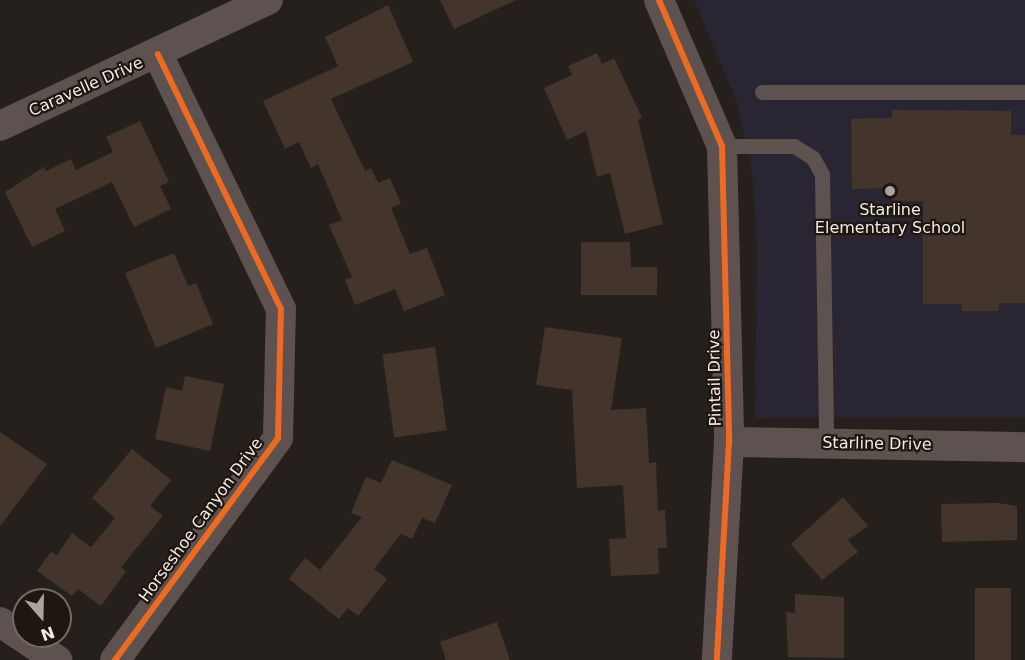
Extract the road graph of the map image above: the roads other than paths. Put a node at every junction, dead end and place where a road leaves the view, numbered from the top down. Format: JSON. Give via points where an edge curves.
{"nodes":[{"id":1,"x":268,"y":0,"type":"edge"},
{"id":2,"x":659,"y":0,"type":"edge"},
{"id":3,"x":158,"y":54,"type":"junction"},
{"id":4,"x":762,"y":92,"type":"dead end"},
{"id":5,"x":1025,"y":92,"type":"edge"},
{"id":6,"x":0,"y":126,"type":"edge"},
{"id":7,"x":722,"y":146,"type":"junction"},
{"id":8,"x":729,"y":442,"type":"junction"},
{"id":9,"x":826,"y":444,"type":"junction"},
{"id":10,"x":1025,"y":447,"type":"edge"},
{"id":11,"x":0,"y":622,"type":"edge"},
{"id":12,"x":57,"y":660,"type":"edge"},
{"id":13,"x":114,"y":660,"type":"edge"},
{"id":14,"x":717,"y":660,"type":"edge"}],
"edges":[{"from":1,"to":3,"type":"street","name":"Caravelle Drive"},
{"from":2,"to":7,"type":"street","name":"Pintail Drive"},
{"from":3,"to":6,"type":"street","name":"Caravelle Drive"},
{"from":3,"to":13,"type":"street","name":"Horseshoe Canyon Drive","via":[[281,309],[278,438]]},
{"from":4,"to":5,"type":"lane"},
{"from":7,"to":8,"type":"street","name":"Pintail Drive"},
{"from":7,"to":9,"type":"lane","via":[[794,146],[810,156],[821,171]]},
{"from":8,"to":9,"type":"street","name":"Starline Drive"},
{"from":8,"to":14,"type":"street","name":"Pintail Drive"},
{"from":9,"to":10,"type":"street","name":"Starline Drive"},
{"from":11,"to":12,"type":"street"}]}
